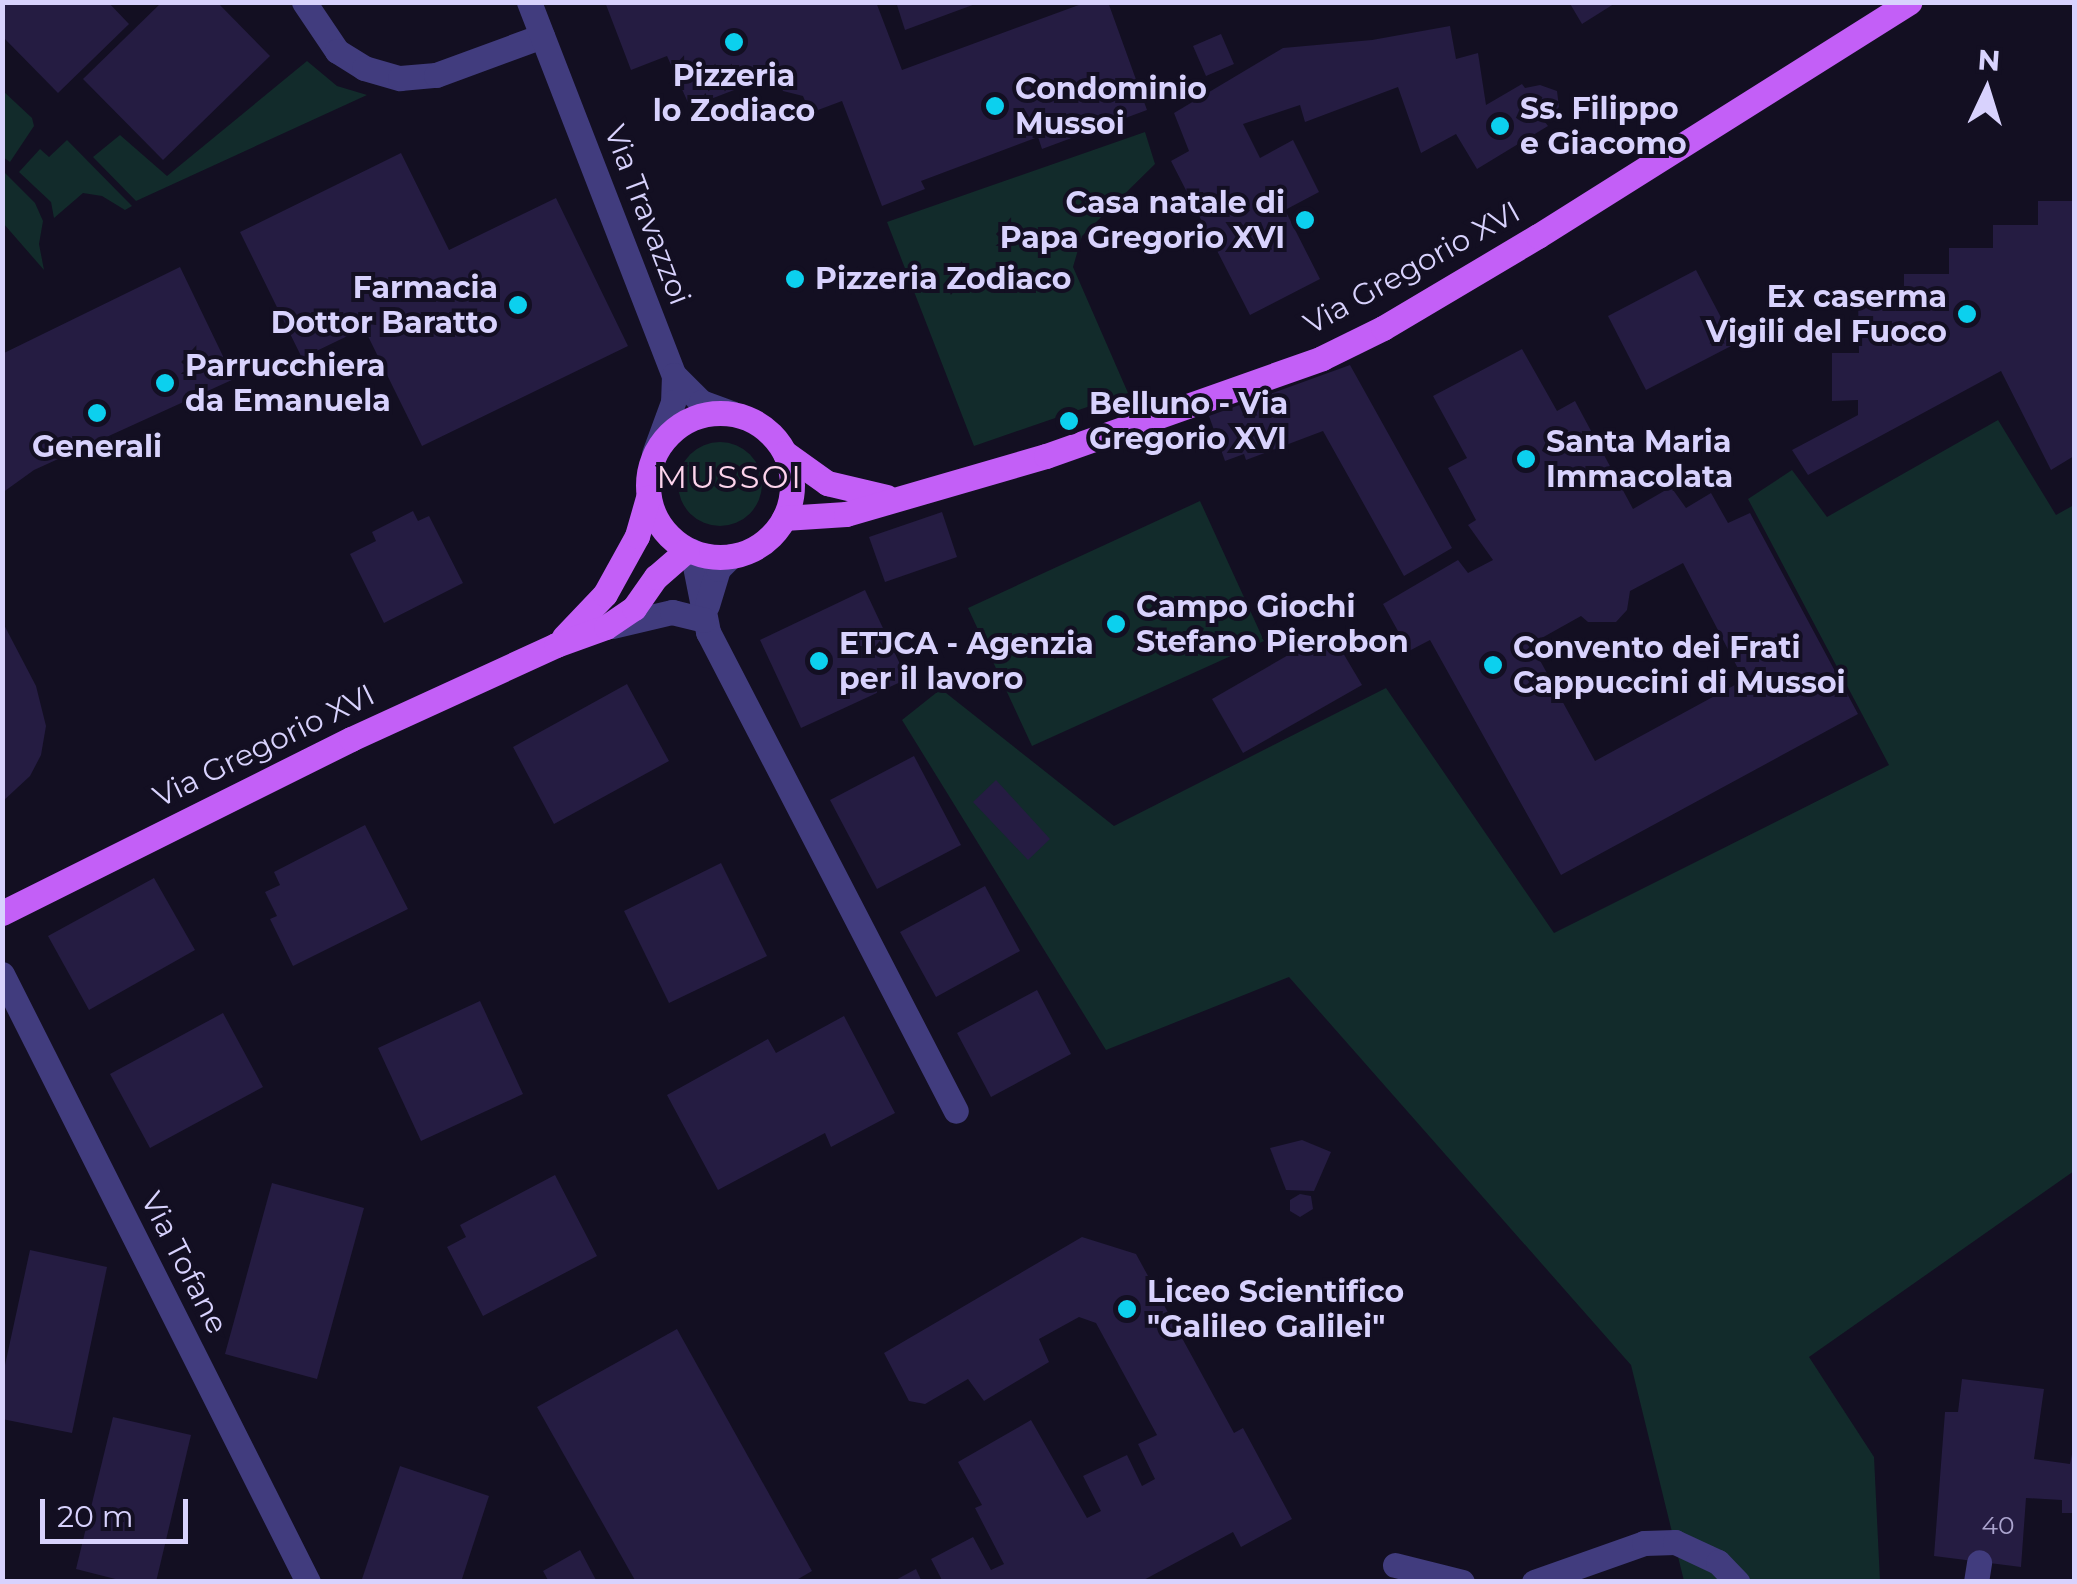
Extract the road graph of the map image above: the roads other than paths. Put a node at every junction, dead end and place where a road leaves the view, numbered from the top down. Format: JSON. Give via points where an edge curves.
{"nodes":[{"id":1,"x":304,"y":2,"type":"edge"},
{"id":2,"x":529,"y":2,"type":"edge"},
{"id":3,"x":1910,"y":2,"type":"edge"},
{"id":4,"x":542,"y":36,"type":"junction"},
{"id":5,"x":674,"y":375,"type":"junction"},
{"id":6,"x":731,"y":414,"type":"junction"},
{"id":7,"x":785,"y":453,"type":"junction"},
{"id":8,"x":654,"y":454,"type":"junction"},
{"id":9,"x":648,"y":498,"type":"junction"},
{"id":10,"x":901,"y":498,"type":"junction"},
{"id":11,"x":784,"y":518,"type":"junction"},
{"id":12,"x":689,"y":551,"type":"junction"},
{"id":13,"x":731,"y":556,"type":"junction"},
{"id":14,"x":704,"y":620,"type":"junction"},
{"id":15,"x":606,"y":628,"type":"junction"},
{"id":16,"x":556,"y":644,"type":"junction"},
{"id":17,"x":2,"y":913,"type":"edge"},
{"id":18,"x":2,"y":974,"type":"edge"},
{"id":19,"x":956,"y":1110,"type":"dead end"},
{"id":20,"x":1396,"y":1565,"type":"dead end"},
{"id":21,"x":308,"y":1582,"type":"edge"},
{"id":22,"x":1462,"y":1582,"type":"edge"},
{"id":23,"x":1534,"y":1582,"type":"edge"},
{"id":24,"x":1737,"y":1582,"type":"edge"}],
"edges":[{"from":1,"to":4,"type":"street","via":[[337,51],[400,78],[436,75]]},
{"from":2,"to":4,"type":"street","name":"Via Travazzoi"},
{"from":3,"to":10,"type":"main road","name":"Via Gregorio XVI","via":[[1368,336],[1046,456]]},
{"from":4,"to":5,"type":"street","name":"Via Travazzoi"},
{"from":5,"to":6,"type":"street","via":[[701,402]]},
{"from":5,"to":8,"type":"street","via":[[674,402]]},
{"from":6,"to":7,"type":"main road","via":[[772,434]]},
{"from":6,"to":8,"type":"main road","via":[[686,421]]},
{"from":7,"to":10,"type":"main road","via":[[826,484]]},
{"from":7,"to":11,"type":"main road","via":[[792,474]]},
{"from":8,"to":9,"type":"main road"},
{"from":9,"to":12,"type":"main road","via":[[669,537]]},
{"from":9,"to":16,"type":"main road","name":"Via Gregorio XVI","via":[[637,536],[604,594]]},
{"from":10,"to":11,"type":"main road","name":"Via Gregorio XVI","via":[[846,514]]},
{"from":11,"to":13,"type":"main road","via":[[753,550]]},
{"from":12,"to":13,"type":"main road"},
{"from":12,"to":14,"type":"street","via":[[699,570]]},
{"from":12,"to":15,"type":"main road","name":"Via Gregorio XVI"},
{"from":13,"to":14,"type":"street","via":[[709,590]]},
{"from":14,"to":15,"type":"street","name":"Via Gregorio XVI","via":[[672,612]]},
{"from":14,"to":19,"type":"street"},
{"from":15,"to":16,"type":"main road","name":"Via Gregorio XVI"},
{"from":16,"to":17,"type":"main road","name":"Via Gregorio XVI"},
{"from":18,"to":21,"type":"street","name":"Via Tofane"},
{"from":20,"to":22,"type":"street"},
{"from":23,"to":24,"type":"street","via":[[1644,1544],[1675,1542],[1718,1562]]}]}
